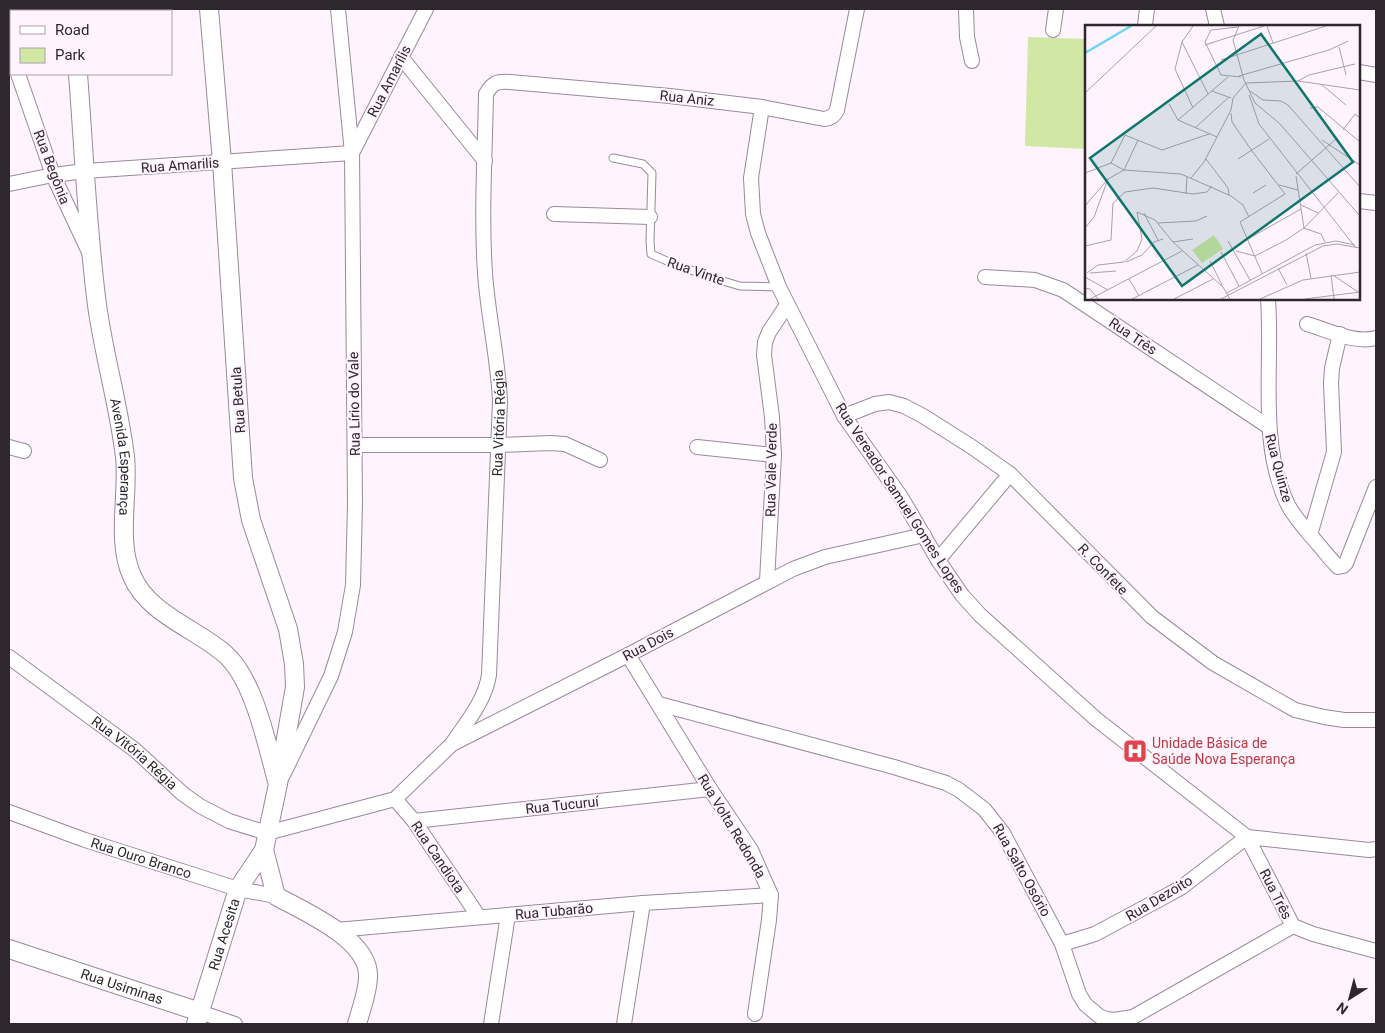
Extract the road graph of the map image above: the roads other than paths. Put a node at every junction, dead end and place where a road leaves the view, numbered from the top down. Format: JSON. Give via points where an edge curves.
{"nodes":[{"id":1,"x":209,"y":9,"type":"edge"},
{"id":2,"x":338,"y":9,"type":"edge"},
{"id":3,"x":426,"y":9,"type":"edge"},
{"id":4,"x":856,"y":9,"type":"edge"},
{"id":5,"x":1056,"y":9,"type":"edge"},
{"id":6,"x":1147,"y":9,"type":"edge"},
{"id":7,"x":1213,"y":9,"type":"edge"},
{"id":8,"x":966,"y":13,"type":"edge"},
{"id":9,"x":1144,"y":25,"type":"edge"},
{"id":10,"x":1217,"y":25,"type":"edge"},
{"id":11,"x":1053,"y":30,"type":"dead end"},
{"id":12,"x":401,"y":57,"type":"junction"},
{"id":13,"x":972,"y":61,"type":"dead end"},
{"id":14,"x":1360,"y":72,"type":"edge"},
{"id":15,"x":18,"y":75,"type":"edge"},
{"id":16,"x":78,"y":75,"type":"edge"},
{"id":17,"x":1376,"y":75,"type":"edge"},
{"id":18,"x":510,"y":82,"type":"joint"},
{"id":19,"x":762,"y":107,"type":"junction"},
{"id":20,"x":352,"y":153,"type":"junction"},
{"id":21,"x":613,"y":158,"type":"dead end"},
{"id":22,"x":485,"y":160,"type":"junction"},
{"id":23,"x":222,"y":162,"type":"junction"},
{"id":24,"x":86,"y":171,"type":"junction"},
{"id":25,"x":53,"y":175,"type":"junction"},
{"id":26,"x":9,"y":184,"type":"edge"},
{"id":27,"x":1360,"y":201,"type":"edge"},
{"id":28,"x":1376,"y":203,"type":"edge"},
{"id":29,"x":554,"y":214,"type":"dead end"},
{"id":30,"x":650,"y":217,"type":"junction"},
{"id":31,"x":92,"y":258,"type":"junction"},
{"id":32,"x":985,"y":278,"type":"dead end"},
{"id":33,"x":778,"y":287,"type":"junction"},
{"id":34,"x":1268,"y":300,"type":"edge"},
{"id":35,"x":787,"y":305,"type":"junction"},
{"id":36,"x":1307,"y":324,"type":"dead end"},
{"id":37,"x":1340,"y":334,"type":"junction"},
{"id":38,"x":1376,"y":338,"type":"edge"},
{"id":39,"x":844,"y":416,"type":"junction"},
{"id":40,"x":1268,"y":428,"type":"junction"},
{"id":41,"x":355,"y":445,"type":"junction"},
{"id":42,"x":499,"y":445,"type":"junction"},
{"id":43,"x":9,"y":447,"type":"edge"},
{"id":44,"x":697,"y":447,"type":"dead end"},
{"id":45,"x":24,"y":451,"type":"dead end"},
{"id":46,"x":774,"y":455,"type":"junction"},
{"id":47,"x":600,"y":460,"type":"dead end"},
{"id":48,"x":1010,"y":474,"type":"junction"},
{"id":49,"x":1376,"y":486,"type":"edge"},
{"id":50,"x":924,"y":535,"type":"junction"},
{"id":51,"x":1310,"y":535,"type":"junction"},
{"id":52,"x":938,"y":560,"type":"junction"},
{"id":53,"x":767,"y":581,"type":"junction"},
{"id":54,"x":628,"y":655,"type":"junction"},
{"id":55,"x":9,"y":658,"type":"edge"},
{"id":56,"x":659,"y":704,"type":"junction"},
{"id":57,"x":1376,"y":720,"type":"edge"},
{"id":58,"x":452,"y":744,"type":"junction"},
{"id":59,"x":278,"y":784,"type":"junction"},
{"id":60,"x":710,"y":788,"type":"junction"},
{"id":61,"x":395,"y":799,"type":"junction"},
{"id":62,"x":9,"y":812,"type":"edge"},
{"id":63,"x":414,"y":820,"type":"junction"},
{"id":64,"x":267,"y":833,"type":"junction"},
{"id":65,"x":1247,"y":837,"type":"junction"},
{"id":66,"x":1374,"y":848,"type":"edge"},
{"id":67,"x":264,"y":850,"type":"junction"},
{"id":68,"x":238,"y":889,"type":"junction"},
{"id":69,"x":771,"y":895,"type":"junction"},
{"id":70,"x":276,"y":896,"type":"junction"},
{"id":71,"x":644,"y":903,"type":"junction"},
{"id":72,"x":508,"y":915,"type":"junction"},
{"id":73,"x":479,"y":918,"type":"junction"},
{"id":74,"x":1293,"y":926,"type":"junction"},
{"id":75,"x":336,"y":930,"type":"junction"},
{"id":76,"x":1062,"y":944,"type":"junction"},
{"id":77,"x":9,"y":949,"type":"edge"},
{"id":78,"x":1376,"y":951,"type":"edge"},
{"id":79,"x":755,"y":1014,"type":"dead end"},
{"id":80,"x":198,"y":1018,"type":"edge"},
{"id":81,"x":235,"y":1024,"type":"edge"},
{"id":82,"x":357,"y":1024,"type":"edge"},
{"id":83,"x":491,"y":1024,"type":"edge"},
{"id":84,"x":624,"y":1024,"type":"edge"}],
"edges":[{"from":1,"to":23,"type":"street","name":"Rua Betula"},
{"from":2,"to":20,"type":"street","name":"Rua Lírio do Vale"},
{"from":3,"to":12,"type":"street","name":"Rua Amarílis"},
{"from":4,"to":19,"type":"street","name":"Rua Aniz","via":[[842,89],[834,115],[824,119]]},
{"from":5,"to":11,"type":"street"},
{"from":6,"to":9,"type":"street"},
{"from":7,"to":10,"type":"street"},
{"from":8,"to":13,"type":"street"},
{"from":12,"to":20,"type":"street","name":"Rua Amarílis"},
{"from":12,"to":22,"type":"street"},
{"from":14,"to":17,"type":"street"},
{"from":15,"to":25,"type":"street","name":"Rua Begônia"},
{"from":16,"to":24,"type":"street","name":"Avenida Esperança"},
{"from":18,"to":19,"type":"street","name":"Rua Aniz"},
{"from":18,"to":22,"type":"street","name":"Rua Vitória Régia","via":[[498,81],[486,94]]},
{"from":19,"to":33,"type":"street","name":"Rua Vereador Samuel Gomes Lopes","via":[[751,195],[758,234]]},
{"from":20,"to":23,"type":"street","name":"Rua Amarilis"},
{"from":20,"to":41,"type":"street","name":"Rua Lírio do Vale"},
{"from":21,"to":30,"type":"lane","name":"Rua Vinte","via":[[638,163],[650,170],[653,176]]},
{"from":22,"to":42,"type":"street","name":"Rua Vitória Régia","via":[[485,271],[499,376]]},
{"from":23,"to":24,"type":"street","name":"Rua Amarilis"},
{"from":23,"to":59,"type":"street","name":"Rua Betula","via":[[246,497],[286,622],[294,664],[295,687]]},
{"from":24,"to":25,"type":"street","name":"Rua Amarilis"},
{"from":24,"to":31,"type":"street","name":"Avenida Esperança"},
{"from":25,"to":26,"type":"street","name":"Rua Amarilis"},
{"from":25,"to":31,"type":"street","name":"Rua Begônia"},
{"from":27,"to":28,"type":"street"},
{"from":29,"to":30,"type":"street"},
{"from":30,"to":33,"type":"lane","name":"Rua Vinte","via":[[650,251],[654,256],[703,276],[740,286]]},
{"from":31,"to":59,"type":"street","name":"Avenida Esperança","via":[[103,345],[125,457],[124,529],[131,574],[151,602],[226,655],[241,672],[251,692]]},
{"from":32,"to":40,"type":"street","name":"Rua Três","via":[[1035,280],[1063,290]]},
{"from":33,"to":35,"type":"street","name":"Rua Vereador Samuel Gomes Lopes"},
{"from":34,"to":40,"type":"street","name":"Rua Quinze"},
{"from":35,"to":39,"type":"street","name":"Rua Vereador Samuel Gomes Lopes"},
{"from":35,"to":46,"type":"street","name":"Rua Vale Verde","via":[[765,342]]},
{"from":36,"to":37,"type":"street"},
{"from":37,"to":38,"type":"street","via":[[1364,340]]},
{"from":37,"to":51,"type":"street","via":[[1331,383],[1334,452]]},
{"from":39,"to":48,"type":"street","name":"R. Confete","via":[[875,404],[889,402],[904,406],[972,446]]},
{"from":39,"to":50,"type":"street","name":"Rua Vereador Samuel Gomes Lopes"},
{"from":40,"to":51,"type":"street","name":"Rua Quinze","via":[[1284,494]]},
{"from":41,"to":42,"type":"street"},
{"from":41,"to":59,"type":"street","name":"Rua Lírio do Vale","via":[[354,570],[345,632],[332,676]]},
{"from":42,"to":47,"type":"street","via":[[558,443]]},
{"from":42,"to":58,"type":"street","name":"Rua Vitória Régia","via":[[487,684],[480,701]]},
{"from":43,"to":45,"type":"street"},
{"from":44,"to":46,"type":"street"},
{"from":46,"to":53,"type":"street","name":"Rua Vale Verde"},
{"from":48,"to":52,"type":"street"},
{"from":48,"to":57,"type":"street","name":"R. Confete","via":[[1152,617],[1213,663],[1295,710],[1344,720]]},
{"from":49,"to":51,"type":"street","name":"Rua Quinze","via":[[1346,563],[1340,567],[1333,562]]},
{"from":50,"to":52,"type":"street","name":"Rua Vereador Samuel Gomes Lopes"},
{"from":50,"to":53,"type":"street","name":"Rua Dois","via":[[825,557]]},
{"from":52,"to":65,"type":"street","name":"Rua Vereador Samuel Gomes Lopes","via":[[962,595],[1096,719]]},
{"from":53,"to":54,"type":"street","name":"Rua Dois"},
{"from":54,"to":56,"type":"street","name":"Rua Volta Redonda"},
{"from":54,"to":58,"type":"street","name":"Rua Dois"},
{"from":55,"to":64,"type":"street","name":"Rua Vitória Régia","via":[[135,750],[200,806],[229,821]]},
{"from":56,"to":60,"type":"street","name":"Rua Volta Redonda"},
{"from":56,"to":76,"type":"street","name":"Rua Salto Osório","via":[[894,767],[959,790],[984,809],[1003,833]]},
{"from":58,"to":61,"type":"street","name":"Rua Dois"},
{"from":59,"to":64,"type":"street"},
{"from":60,"to":63,"type":"street","name":"Rua Tucuruí"},
{"from":60,"to":69,"type":"street","name":"Rua Volta Redonda","via":[[757,862]]},
{"from":61,"to":63,"type":"street","name":"Rua Candiota"},
{"from":61,"to":64,"type":"street"},
{"from":62,"to":68,"type":"street","name":"Rua Ouro Branco"},
{"from":63,"to":73,"type":"street","name":"Rua Candiota"},
{"from":64,"to":67,"type":"street"},
{"from":65,"to":66,"type":"street"},
{"from":65,"to":74,"type":"street","name":"Rua Três"},
{"from":65,"to":76,"type":"street","name":"Rua Dezoito","via":[[1170,893],[1095,934]]},
{"from":67,"to":68,"type":"street","name":"Rua Acesita"},
{"from":67,"to":70,"type":"street"},
{"from":68,"to":70,"type":"street","name":"Rua Ouro Branco"},
{"from":68,"to":80,"type":"street","name":"Rua Acesita"},
{"from":69,"to":71,"type":"street","name":"Rua Tubarão"},
{"from":69,"to":79,"type":"street","name":"Rua Volta Redonda"},
{"from":70,"to":75,"type":"street","name":"Rua Ouro Branco"},
{"from":71,"to":72,"type":"street","name":"Rua Tubarão"},
{"from":71,"to":84,"type":"street"},
{"from":72,"to":73,"type":"street","name":"Rua Tubarão"},
{"from":72,"to":83,"type":"street"},
{"from":73,"to":75,"type":"street","name":"Rua Tubarão"},
{"from":74,"to":76,"type":"street","name":"Rua Salto Osório","via":[[1146,1010],[1120,1020],[1099,1016],[1085,1004]]},
{"from":74,"to":78,"type":"street","name":"Rua Três"},
{"from":75,"to":82,"type":"street","name":"Rua Ouro Branco","via":[[362,955],[367,965],[366,991]]},
{"from":77,"to":80,"type":"street","name":"Rua Usiminas"},
{"from":80,"to":81,"type":"street","name":"Rua Usiminas"}]}
